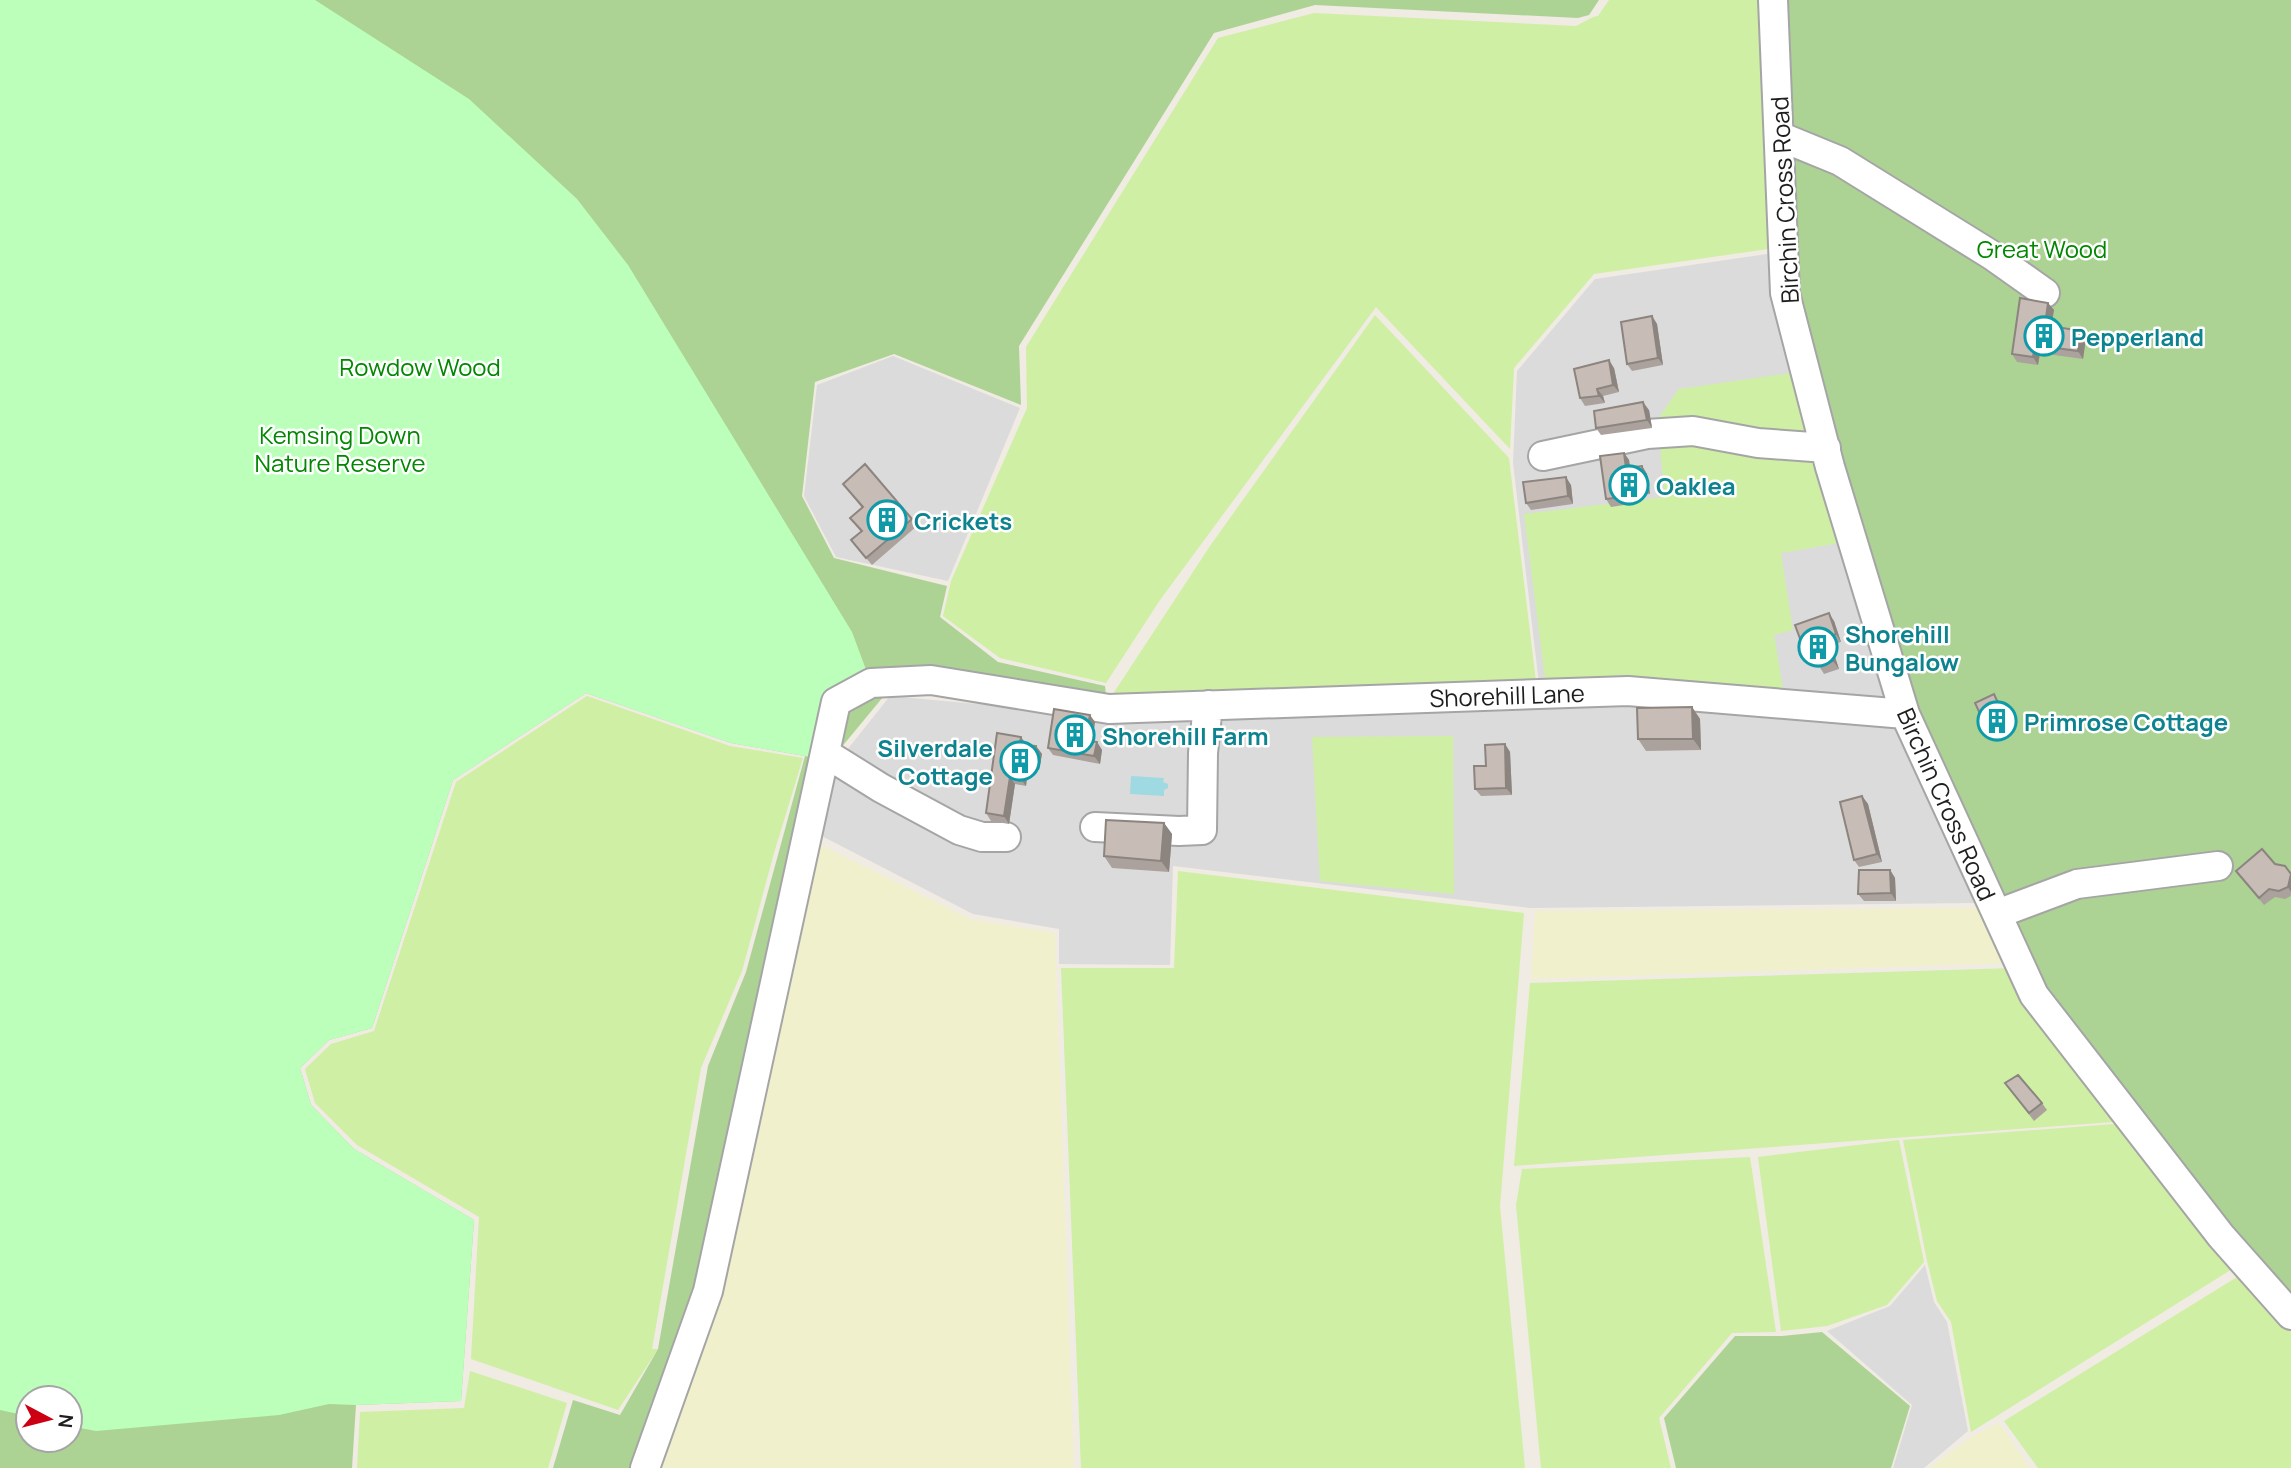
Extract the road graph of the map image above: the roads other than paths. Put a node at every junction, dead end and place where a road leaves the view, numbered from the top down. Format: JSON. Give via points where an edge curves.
{"nodes":[{"id":1,"x":1773,"y":0,"type":"edge"},
{"id":2,"x":1779,"y":136,"type":"junction"},
{"id":3,"x":2045,"y":293,"type":"dead end"},
{"id":4,"x":1826,"y":448,"type":"junction"},
{"id":5,"x":1543,"y":456,"type":"dead end"},
{"id":6,"x":1208,"y":705,"type":"junction"},
{"id":7,"x":1905,"y":714,"type":"junction"},
{"id":8,"x":825,"y":753,"type":"junction"},
{"id":9,"x":1095,"y":827,"type":"dead end"},
{"id":10,"x":1006,"y":837,"type":"dead end"},
{"id":11,"x":2218,"y":866,"type":"dead end"},
{"id":12,"x":1997,"y":914,"type":"junction"},
{"id":13,"x":2291,"y":1315,"type":"edge"},
{"id":14,"x":645,"y":1468,"type":"edge"}],
"edges":[{"from":1,"to":2,"type":"street","name":"Birchin Cross Road"},
{"from":2,"to":3,"type":"street","via":[[1840,161]]},
{"from":2,"to":4,"type":"street","name":"Birchin Cross Road","via":[[1785,293]]},
{"from":4,"to":5,"type":"street","via":[[1758,443],[1693,431],[1647,434]]},
{"from":4,"to":7,"type":"street","name":"Birchin Cross Road"},
{"from":6,"to":7,"type":"street","name":"Shorehill Lane","via":[[1628,691]]},
{"from":6,"to":8,"type":"street","name":"Shorehill Lane","via":[[1109,709],[931,680],[871,683],[836,702]]},
{"from":6,"to":9,"type":"street","via":[[1202,830]]},
{"from":7,"to":12,"type":"street","name":"Birchin Cross Road"},
{"from":8,"to":10,"type":"street","via":[[959,830],[982,837]]},
{"from":8,"to":14,"type":"street","name":"Shorehill Lane","via":[[708,1291]]},
{"from":11,"to":12,"type":"street","via":[[2077,884]]},
{"from":12,"to":13,"type":"street","name":"Birchin Cross Road","via":[[2034,995],[2221,1236]]}]}
